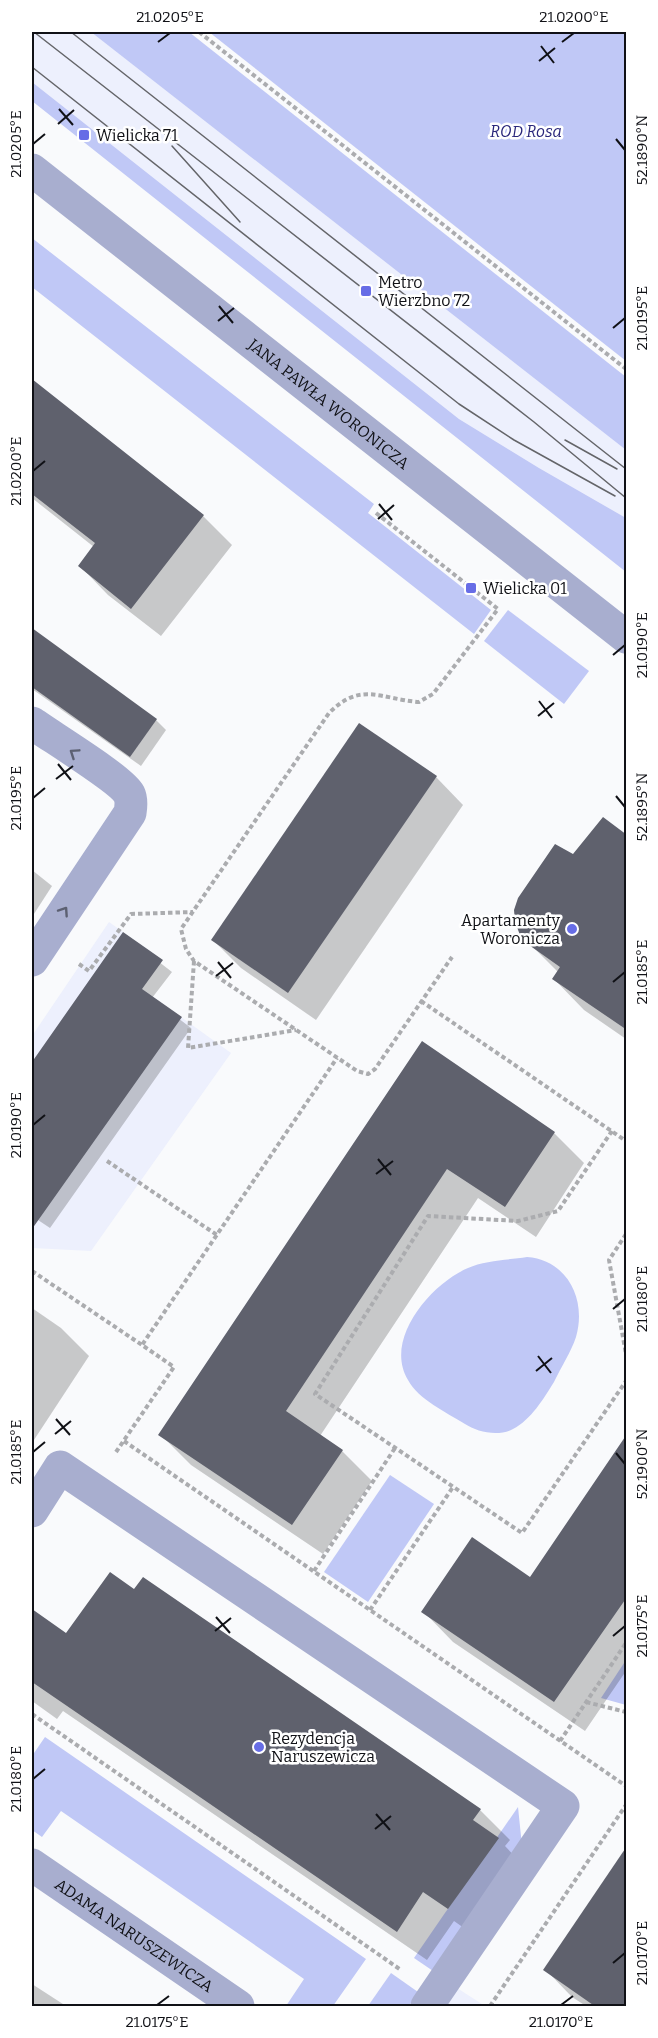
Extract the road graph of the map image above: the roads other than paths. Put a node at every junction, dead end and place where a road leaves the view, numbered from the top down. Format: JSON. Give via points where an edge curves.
{"nodes":[{"id":1,"x":32,"y":170,"type":"edge"},
{"id":2,"x":627,"y":637,"type":"edge"},
{"id":3,"x":32,"y":723,"type":"edge"},
{"id":4,"x":38,"y":950,"type":"edge"},
{"id":5,"x":32,"y":1511,"type":"edge"},
{"id":6,"x":32,"y":1864,"type":"edge"},
{"id":7,"x":432,"y":2000,"type":"edge"},
{"id":8,"x":238,"y":2007,"type":"edge"}],
"edges":[{"from":1,"to":2,"type":"street","name":"JANA PAWŁA WORONICZA"},
{"from":4,"to":3,"type":"street","one_way":true,"via":[[130,813],[130,795]]},
{"from":5,"to":7,"type":"street","via":[[60,1467],[562,1806]]},
{"from":6,"to":8,"type":"street","name":"ADAMA NARUSZEWICZA"}]}
